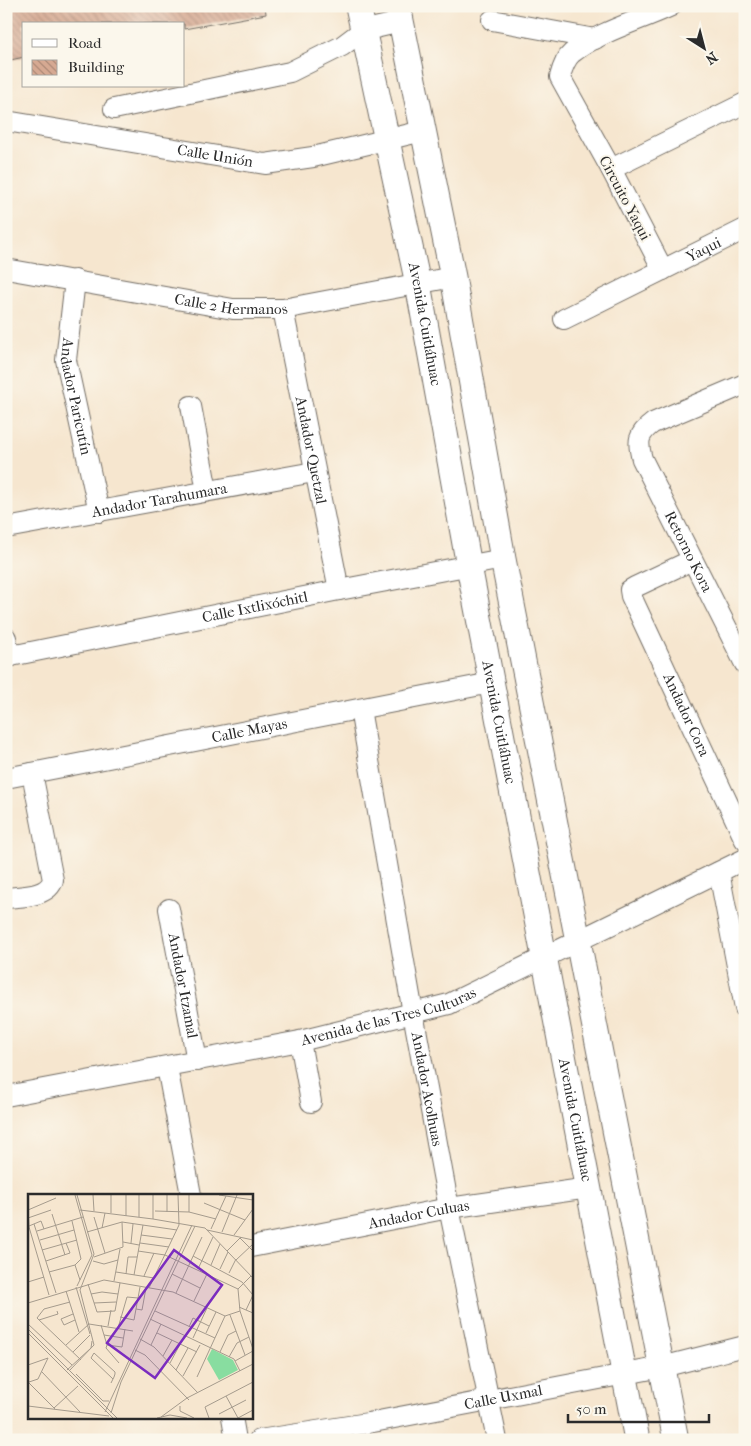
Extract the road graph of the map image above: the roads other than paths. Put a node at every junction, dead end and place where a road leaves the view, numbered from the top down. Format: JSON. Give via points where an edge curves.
{"nodes":[{"id":1,"x":358,"y":6,"type":"edge"},
{"id":2,"x":667,"y":7,"type":"edge"},
{"id":3,"x":400,"y":14,"type":"edge"},
{"id":4,"x":492,"y":20,"type":"dead end"},
{"id":5,"x":362,"y":31,"type":"junction"},
{"id":6,"x":595,"y":39,"type":"junction"},
{"id":7,"x":745,"y":103,"type":"edge"},
{"id":8,"x":114,"y":109,"type":"dead end"},
{"id":9,"x":6,"y":121,"type":"edge"},
{"id":10,"x":423,"y":130,"type":"junction"},
{"id":11,"x":386,"y":138,"type":"junction"},
{"id":12,"x":611,"y":169,"type":"junction"},
{"id":13,"x":744,"y":231,"type":"edge"},
{"id":14,"x":6,"y":269,"type":"edge"},
{"id":15,"x":663,"y":270,"type":"junction"},
{"id":16,"x":454,"y":277,"type":"junction"},
{"id":17,"x":75,"y":280,"type":"junction"},
{"id":18,"x":418,"y":284,"type":"junction"},
{"id":19,"x":283,"y":309,"type":"junction"},
{"id":20,"x":564,"y":320,"type":"dead end"},
{"id":21,"x":745,"y":384,"type":"edge"},
{"id":22,"x":192,"y":406,"type":"dead end"},
{"id":23,"x":314,"y":472,"type":"junction"},
{"id":24,"x":207,"y":491,"type":"junction"},
{"id":25,"x":99,"y":512,"type":"junction"},
{"id":26,"x":6,"y":528,"type":"edge"},
{"id":27,"x":503,"y":559,"type":"junction"},
{"id":28,"x":692,"y":560,"type":"junction"},
{"id":29,"x":469,"y":566,"type":"junction"},
{"id":30,"x":339,"y":590,"type":"junction"},
{"id":31,"x":8,"y":651,"type":"edge"},
{"id":32,"x":745,"y":664,"type":"edge"},
{"id":33,"x":492,"y":683,"type":"junction"},
{"id":34,"x":360,"y":709,"type":"junction"},
{"id":35,"x":32,"y":773,"type":"junction"},
{"id":36,"x":6,"y":778,"type":"edge"},
{"id":37,"x":745,"y":840,"type":"edge"},
{"id":38,"x":745,"y":859,"type":"edge"},
{"id":39,"x":719,"y":872,"type":"junction"},
{"id":40,"x":6,"y":898,"type":"edge"},
{"id":41,"x":169,"y":909,"type":"dead end"},
{"id":42,"x":577,"y":940,"type":"junction"},
{"id":43,"x":546,"y":957,"type":"junction"},
{"id":44,"x":745,"y":1006,"type":"edge"},
{"id":45,"x":412,"y":1013,"type":"junction"},
{"id":46,"x":300,"y":1041,"type":"junction"},
{"id":47,"x":197,"y":1061,"type":"junction"},
{"id":48,"x":167,"y":1067,"type":"junction"},
{"id":49,"x":6,"y":1096,"type":"edge"},
{"id":50,"x":311,"y":1102,"type":"dead end"},
{"id":51,"x":589,"y":1188,"type":"junction"},
{"id":52,"x":191,"y":1194,"type":"edge"},
{"id":53,"x":449,"y":1208,"type":"junction"},
{"id":54,"x":252,"y":1247,"type":"edge"},
{"id":55,"x":745,"y":1346,"type":"edge"},
{"id":56,"x":662,"y":1367,"type":"junction"},
{"id":57,"x":625,"y":1374,"type":"junction"},
{"id":58,"x":488,"y":1398,"type":"junction"},
{"id":59,"x":232,"y":1418,"type":"edge"},
{"id":60,"x":369,"y":1431,"type":"edge"},
{"id":61,"x":236,"y":1440,"type":"edge"},
{"id":62,"x":259,"y":1440,"type":"edge"},
{"id":63,"x":496,"y":1440,"type":"edge"},
{"id":64,"x":637,"y":1440,"type":"edge"},
{"id":65,"x":676,"y":1440,"type":"edge"}],
"edges":[{"from":1,"to":5,"type":"main road","name":"Avenida Cuitláhuac"},
{"from":2,"to":6,"type":"street","name":"Circuito Yaqui"},
{"from":3,"to":5,"type":"street"},
{"from":3,"to":10,"type":"main road"},
{"from":4,"to":6,"type":"street"},
{"from":5,"to":8,"type":"street","via":[[342,46],[290,72]]},
{"from":5,"to":11,"type":"main road","name":"Avenida Cuitláhuac"},
{"from":6,"to":12,"type":"street","name":"Circuito Yaqui","via":[[570,54],[560,77]]},
{"from":7,"to":12,"type":"street"},
{"from":9,"to":11,"type":"street","name":"Calle Unión","via":[[265,164],[313,157]]},
{"from":10,"to":11,"type":"street","name":"Calle Unión"},
{"from":10,"to":16,"type":"main road"},
{"from":11,"to":18,"type":"main road","name":"Avenida Cuitláhuac"},
{"from":12,"to":15,"type":"street","name":"Circuito Yaqui"},
{"from":13,"to":15,"type":"street","name":"Yaqui"},
{"from":14,"to":17,"type":"street","name":"Calle 2 Hermanos"},
{"from":15,"to":20,"type":"street"},
{"from":16,"to":18,"type":"street","name":"Calle 2 Hermanos"},
{"from":16,"to":27,"type":"main road"},
{"from":17,"to":19,"type":"street","name":"Calle 2 Hermanos","via":[[233,308]]},
{"from":17,"to":25,"type":"street","name":"Andador Paricutín","via":[[66,360]]},
{"from":18,"to":19,"type":"street","name":"Calle 2 Hermanos"},
{"from":18,"to":29,"type":"main road","name":"Avenida Cuitláhuac"},
{"from":19,"to":23,"type":"street","name":"Andador Quetzal"},
{"from":21,"to":28,"type":"street","name":"Retorno Kora","via":[[653,423],[638,438],[642,459]]},
{"from":22,"to":24,"type":"street"},
{"from":23,"to":24,"type":"street","name":"Andador Tarahumara"},
{"from":23,"to":30,"type":"street","name":"Andador Quetzal"},
{"from":24,"to":25,"type":"street","name":"Andador Tarahumara"},
{"from":25,"to":26,"type":"street","name":"Andador Tarahumara"},
{"from":27,"to":29,"type":"street","name":"Calle Ixtlixóchitl"},
{"from":27,"to":42,"type":"main road"},
{"from":28,"to":32,"type":"street","name":"Retorno Kora"},
{"from":28,"to":37,"type":"street","name":"Andador Cora","via":[[630,590],[631,596]]},
{"from":29,"to":30,"type":"street","name":"Calle Ixtlixóchitl"},
{"from":29,"to":33,"type":"main road","name":"Avenida Cuitláhuac"},
{"from":30,"to":31,"type":"street","name":"Calle Ixtlixóchitl"},
{"from":33,"to":34,"type":"street","name":"Calle Mayas"},
{"from":33,"to":43,"type":"main road","name":"Avenida Cuitláhuac"},
{"from":34,"to":35,"type":"street","name":"Calle Mayas"},
{"from":34,"to":45,"type":"street","name":"Andador Acolhuas"},
{"from":35,"to":36,"type":"street","name":"Calle Mayas"},
{"from":35,"to":40,"type":"street","via":[[53,880],[44,892]]},
{"from":38,"to":39,"type":"street","name":"Avenida de las Tres Culturas"},
{"from":39,"to":42,"type":"street","name":"Avenida de las Tres Culturas"},
{"from":39,"to":44,"type":"street"},
{"from":41,"to":47,"type":"street","name":"Andador Itzamal"},
{"from":42,"to":43,"type":"street","name":"Avenida de las Tres Culturas"},
{"from":42,"to":56,"type":"main road"},
{"from":43,"to":45,"type":"street","name":"Avenida de las Tres Culturas","via":[[449,1004]]},
{"from":43,"to":51,"type":"main road","name":"Avenida Cuitláhuac"},
{"from":45,"to":46,"type":"street","name":"Avenida de las Tres Culturas"},
{"from":45,"to":53,"type":"street","name":"Andador Acolhuas"},
{"from":46,"to":47,"type":"street","name":"Avenida de las Tres Culturas"},
{"from":46,"to":50,"type":"street"},
{"from":47,"to":48,"type":"street","name":"Avenida de las Tres Culturas"},
{"from":48,"to":49,"type":"street","name":"Avenida de las Tres Culturas"},
{"from":48,"to":52,"type":"street"},
{"from":51,"to":53,"type":"street","name":"Andador Culuas"},
{"from":51,"to":57,"type":"main road","name":"Avenida Cuitláhuac"},
{"from":53,"to":54,"type":"street","name":"Andador Culuas"},
{"from":53,"to":58,"type":"street","name":"Andador Acolhuas"},
{"from":55,"to":56,"type":"street","name":"Calle Uxmal"},
{"from":56,"to":57,"type":"street","name":"Calle Uxmal"},
{"from":56,"to":65,"type":"main road"},
{"from":57,"to":58,"type":"street","name":"Calle Uxmal"},
{"from":57,"to":64,"type":"main road","name":"Avenida Cuitláhuac"},
{"from":58,"to":60,"type":"street","name":"Calle Uxmal"},
{"from":58,"to":63,"type":"street","name":"Andador Acolhuas"},
{"from":59,"to":61,"type":"street"},
{"from":60,"to":62,"type":"street","name":"Calle Uxmal"}]}
